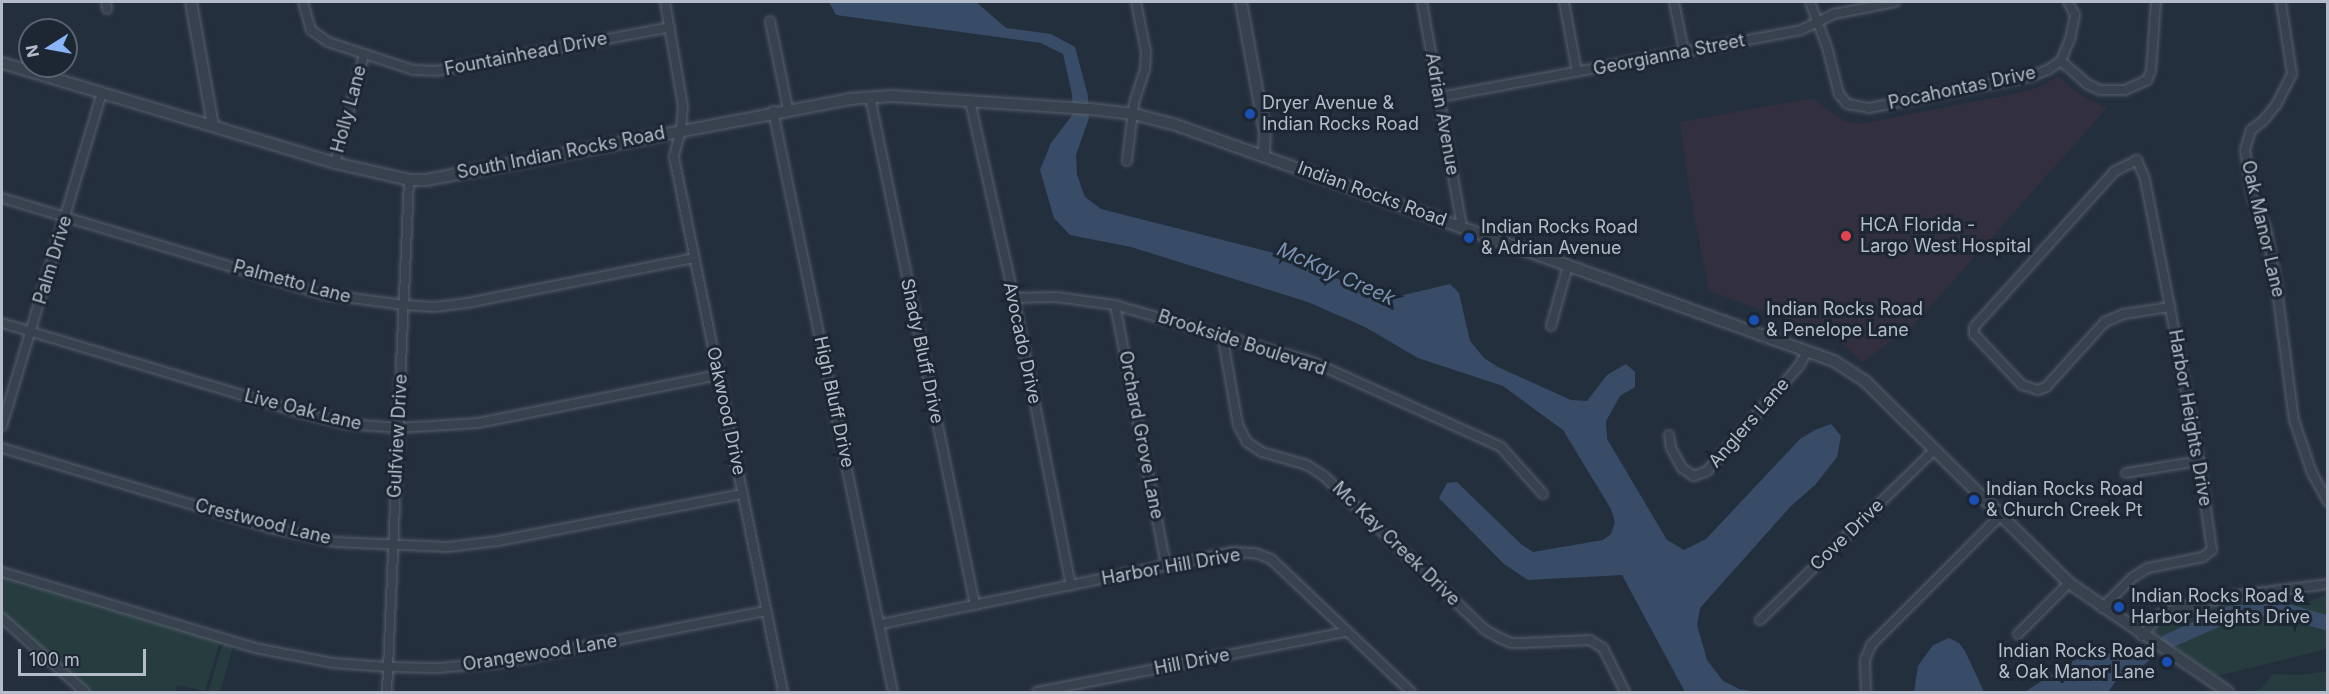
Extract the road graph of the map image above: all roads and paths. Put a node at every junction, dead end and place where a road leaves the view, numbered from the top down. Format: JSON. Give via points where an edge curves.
{"nodes":[{"id":1,"x":191,"y":2,"type":"edge"},
{"id":2,"x":303,"y":2,"type":"edge"},
{"id":3,"x":664,"y":2,"type":"edge"},
{"id":4,"x":1136,"y":2,"type":"edge"},
{"id":5,"x":1241,"y":2,"type":"edge"},
{"id":6,"x":1422,"y":2,"type":"edge"},
{"id":7,"x":1564,"y":2,"type":"edge"},
{"id":8,"x":1674,"y":2,"type":"edge"},
{"id":9,"x":1810,"y":2,"type":"edge"},
{"id":10,"x":1895,"y":2,"type":"edge"},
{"id":11,"x":2068,"y":2,"type":"edge"},
{"id":12,"x":2156,"y":2,"type":"edge"},
{"id":13,"x":2281,"y":2,"type":"edge"},
{"id":14,"x":770,"y":21,"type":"dead end"},
{"id":15,"x":1818,"y":23,"type":"junction"},
{"id":16,"x":670,"y":27,"type":"junction"},
{"id":17,"x":1683,"y":51,"type":"junction"},
{"id":18,"x":364,"y":55,"type":"junction"},
{"id":19,"x":2061,"y":61,"type":"junction"},
{"id":20,"x":2,"y":63,"type":"edge"},
{"id":21,"x":1577,"y":72,"type":"junction"},
{"id":22,"x":102,"y":93,"type":"junction"},
{"id":23,"x":870,"y":97,"type":"junction"},
{"id":24,"x":1440,"y":97,"type":"junction"},
{"id":25,"x":970,"y":101,"type":"junction"},
{"id":26,"x":788,"y":109,"type":"junction"},
{"id":27,"x":773,"y":111,"type":"junction"},
{"id":28,"x":1134,"y":114,"type":"junction"},
{"id":29,"x":213,"y":125,"type":"junction"},
{"id":30,"x":681,"y":130,"type":"junction"},
{"id":31,"x":1264,"y":155,"type":"junction"},
{"id":32,"x":1127,"y":161,"type":"dead end"},
{"id":33,"x":335,"y":163,"type":"junction"},
{"id":34,"x":409,"y":180,"type":"junction"},
{"id":35,"x":2,"y":198,"type":"edge"},
{"id":36,"x":66,"y":217,"type":"junction"},
{"id":37,"x":1462,"y":226,"type":"junction"},
{"id":38,"x":695,"y":258,"type":"junction"},
{"id":39,"x":1568,"y":265,"type":"junction"},
{"id":40,"x":1014,"y":298,"type":"junction"},
{"id":41,"x":404,"y":305,"type":"junction"},
{"id":42,"x":1116,"y":305,"type":"junction"},
{"id":43,"x":2170,"y":307,"type":"junction"},
{"id":44,"x":2,"y":323,"type":"edge"},
{"id":45,"x":1551,"y":326,"type":"dead end"},
{"id":46,"x":32,"y":332,"type":"junction"},
{"id":47,"x":1222,"y":334,"type":"junction"},
{"id":48,"x":1807,"y":351,"type":"junction"},
{"id":49,"x":718,"y":375,"type":"junction"},
{"id":50,"x":2,"y":426,"type":"edge"},
{"id":51,"x":399,"y":428,"type":"junction"},
{"id":52,"x":1669,"y":435,"type":"dead end"},
{"id":53,"x":2,"y":448,"type":"edge"},
{"id":54,"x":1934,"y":450,"type":"junction"},
{"id":55,"x":2199,"y":460,"type":"junction"},
{"id":56,"x":2126,"y":473,"type":"dead end"},
{"id":57,"x":742,"y":494,"type":"junction"},
{"id":58,"x":1543,"y":494,"type":"dead end"},
{"id":59,"x":2328,"y":502,"type":"edge"},
{"id":60,"x":2000,"y":516,"type":"junction"},
{"id":61,"x":393,"y":545,"type":"junction"},
{"id":62,"x":1166,"y":566,"type":"junction"},
{"id":63,"x":2,"y":572,"type":"edge"},
{"id":64,"x":2069,"y":583,"type":"junction"},
{"id":65,"x":2328,"y":584,"type":"edge"},
{"id":66,"x":1071,"y":585,"type":"junction"},
{"id":67,"x":975,"y":605,"type":"junction"},
{"id":68,"x":2102,"y":608,"type":"junction"},
{"id":69,"x":765,"y":611,"type":"junction"},
{"id":70,"x":2,"y":618,"type":"edge"},
{"id":71,"x":1760,"y":620,"type":"dead end"},
{"id":72,"x":880,"y":624,"type":"junction"},
{"id":73,"x":1347,"y":632,"type":"junction"},
{"id":74,"x":2018,"y":634,"type":"dead end"},
{"id":75,"x":2142,"y":636,"type":"junction"},
{"id":76,"x":388,"y":667,"type":"junction"},
{"id":77,"x":85,"y":693,"type":"edge"},
{"id":78,"x":387,"y":693,"type":"edge"},
{"id":79,"x":783,"y":693,"type":"edge"},
{"id":80,"x":893,"y":693,"type":"edge"},
{"id":81,"x":1036,"y":693,"type":"edge"},
{"id":82,"x":1411,"y":693,"type":"edge"},
{"id":83,"x":1625,"y":693,"type":"edge"},
{"id":84,"x":1866,"y":693,"type":"edge"},
{"id":85,"x":2228,"y":693,"type":"edge"}],
"edges":[{"from":1,"to":29,"type":"street"},
{"from":2,"to":18,"type":"street","name":"Fountainhead Drive","via":[[311,30],[328,42]]},
{"from":3,"to":16,"type":"street","name":"Oakwood Drive"},
{"from":4,"to":28,"type":"street","via":[[1146,52]]},
{"from":5,"to":31,"type":"street","via":[[1265,133]]},
{"from":6,"to":24,"type":"street","name":"Adrian Avenue"},
{"from":7,"to":21,"type":"street"},
{"from":8,"to":17,"type":"street"},
{"from":9,"to":15,"type":"street"},
{"from":10,"to":15,"type":"street","name":"Georgianna Street","via":[[1834,14]]},
{"from":11,"to":19,"type":"street","via":[[2075,15]]},
{"from":12,"to":19,"type":"street","via":[[2147,80],[2125,90],[2100,90]]},
{"from":13,"to":59,"type":"street","name":"Oak Manor Lane","via":[[2292,74],[2276,105],[2251,130],[2245,150],[2253,198],[2266,229],[2276,282],[2294,420],[2312,472]]},
{"from":14,"to":26,"type":"street"},
{"from":15,"to":17,"type":"street","name":"Georgianna Street","via":[[1801,30]]},
{"from":15,"to":19,"type":"street","name":"Pocahontas Drive","via":[[1839,94],[1847,104],[1869,108],[2032,76]]},
{"from":16,"to":18,"type":"street","name":"Fountainhead Drive","via":[[436,71],[413,70]]},
{"from":16,"to":30,"type":"street","name":"Oakwood Drive","via":[[683,106]]},
{"from":17,"to":21,"type":"street","name":"Georgianna Street"},
{"from":18,"to":33,"type":"street","name":"Holly Lane"},
{"from":20,"to":22,"type":"street","name":"South Indian Rocks Road"},
{"from":21,"to":24,"type":"street","name":"Georgianna Street"},
{"from":22,"to":29,"type":"street","name":"South Indian Rocks Road"},
{"from":22,"to":36,"type":"street","name":"Palm Drive"},
{"from":23,"to":25,"type":"street","name":"South Indian Rocks Road"},
{"from":23,"to":26,"type":"street","name":"South Indian Rocks Road"},
{"from":23,"to":67,"type":"street","name":"Shady Bluff Drive"},
{"from":24,"to":37,"type":"street","name":"Adrian Avenue"},
{"from":25,"to":28,"type":"street","name":"South Indian Rocks Road"},
{"from":25,"to":40,"type":"street","name":"Avocado Drive"},
{"from":26,"to":27,"type":"street","name":"South Indian Rocks Road"},
{"from":27,"to":30,"type":"street","name":"South Indian Rocks Road"},
{"from":27,"to":72,"type":"street","name":"High Bluff Drive"},
{"from":28,"to":31,"type":"street","name":"Indian Rocks Road"},
{"from":28,"to":32,"type":"street"},
{"from":29,"to":33,"type":"street","name":"South Indian Rocks Road"},
{"from":30,"to":34,"type":"street","name":"South Indian Rocks Road","via":[[426,180]]},
{"from":30,"to":38,"type":"street","name":"Oakwood Drive","via":[[674,157]]},
{"from":31,"to":37,"type":"street","name":"Indian Rocks Road"},
{"from":33,"to":34,"type":"street","name":"South Indian Rocks Road"},
{"from":34,"to":41,"type":"street","name":"Gulfview Drive"},
{"from":35,"to":36,"type":"street","name":"Palmetto Lane"},
{"from":36,"to":41,"type":"street","name":"Palmetto Lane","via":[[322,294]]},
{"from":36,"to":46,"type":"street","name":"Palm Drive"},
{"from":37,"to":39,"type":"street","name":"Indian Rocks Road"},
{"from":38,"to":41,"type":"street","name":"Palmetto Lane","via":[[472,302],[434,307]]},
{"from":38,"to":49,"type":"street","name":"Oakwood Drive"},
{"from":39,"to":45,"type":"street"},
{"from":39,"to":48,"type":"street","name":"Indian Rocks Road"},
{"from":40,"to":42,"type":"street","name":"Brookside Boulevard","via":[[1056,297]]},
{"from":40,"to":66,"type":"street","name":"Avocado Drive"},
{"from":41,"to":51,"type":"street","name":"Gulfview Drive"},
{"from":42,"to":47,"type":"street","name":"Brookside Boulevard"},
{"from":42,"to":62,"type":"street","name":"Orchard Grove Lane"},
{"from":43,"to":43,"type":"street","name":"Harbor Heights Drive","via":[[2145,179],[2137,160],[2115,171],[1974,327],[1974,334],[2022,385],[2038,390],[2046,387],[2105,322],[2124,314]]},
{"from":43,"to":55,"type":"street","name":"Harbor Heights Drive"},
{"from":44,"to":46,"type":"street","name":"Live Oak Lane"},
{"from":46,"to":50,"type":"street","name":"Palm Drive"},
{"from":46,"to":51,"type":"street","name":"Live Oak Lane","via":[[298,412],[347,424]]},
{"from":47,"to":58,"type":"street","name":"Brookside Boulevard","via":[[1312,362],[1501,447]]},
{"from":47,"to":83,"type":"street","name":"Mc Kay Creek Drive","via":[[1238,425],[1247,442],[1262,452],[1307,465],[1324,476],[1484,629],[1511,643],[1590,640],[1604,648]]},
{"from":48,"to":52,"type":"street","name":"Anglers Lane","via":[[1799,366],[1707,471],[1694,476],[1682,468]]},
{"from":48,"to":54,"type":"street","name":"Indian Rocks Road","via":[[1864,381]]},
{"from":49,"to":51,"type":"street","name":"Live Oak Lane","via":[[478,423]]},
{"from":49,"to":57,"type":"street","name":"Oakwood Drive"},
{"from":51,"to":61,"type":"street","name":"Gulfview Drive"},
{"from":53,"to":61,"type":"street","name":"Crestwood Lane","via":[[271,528],[336,542]]},
{"from":54,"to":60,"type":"street","name":"Indian Rocks Road"},
{"from":54,"to":71,"type":"street","name":"Cove Drive"},
{"from":55,"to":56,"type":"street"},
{"from":55,"to":68,"type":"street","name":"Harbor Heights Drive","via":[[2212,543],[2209,554],[2148,568],[2133,577]]},
{"from":57,"to":61,"type":"street","name":"Crestwood Lane","via":[[498,541],[448,547]]},
{"from":57,"to":69,"type":"street","name":"Oakwood Drive"},
{"from":60,"to":64,"type":"street","name":"Indian Rocks Road"},
{"from":60,"to":84,"type":"street","via":[[1871,645],[1865,660]]},
{"from":61,"to":76,"type":"street","name":"Gulfview Drive"},
{"from":62,"to":66,"type":"street","name":"Harbor Hill Drive"},
{"from":62,"to":73,"type":"street","name":"Harbor Hill Drive","via":[[1233,552],[1255,553],[1271,559]]},
{"from":63,"to":76,"type":"street","name":"Orangewood Lane","via":[[255,648],[333,663]]},
{"from":64,"to":68,"type":"street","name":"Indian Rocks Road"},
{"from":64,"to":74,"type":"street"},
{"from":65,"to":75,"type":"street","via":[[2240,594],[2180,607],[2159,615]]},
{"from":66,"to":67,"type":"street","name":"Harbor Hill Drive"},
{"from":67,"to":72,"type":"street","name":"Harbor Hill Drive"},
{"from":68,"to":75,"type":"street","name":"Indian Rocks Road"},
{"from":69,"to":76,"type":"street","name":"Orangewood Lane","via":[[505,662],[438,668]]},
{"from":69,"to":79,"type":"street","name":"Oakwood Drive"},
{"from":70,"to":77,"type":"street"},
{"from":72,"to":80,"type":"street","name":"High Bluff Drive"},
{"from":73,"to":81,"type":"street","name":"Hill Drive"},
{"from":73,"to":82,"type":"street","name":"Harbor Hill Drive"},
{"from":75,"to":85,"type":"street","name":"Indian Rocks Road"},
{"from":76,"to":78,"type":"street","name":"Gulfview Drive"}]}
